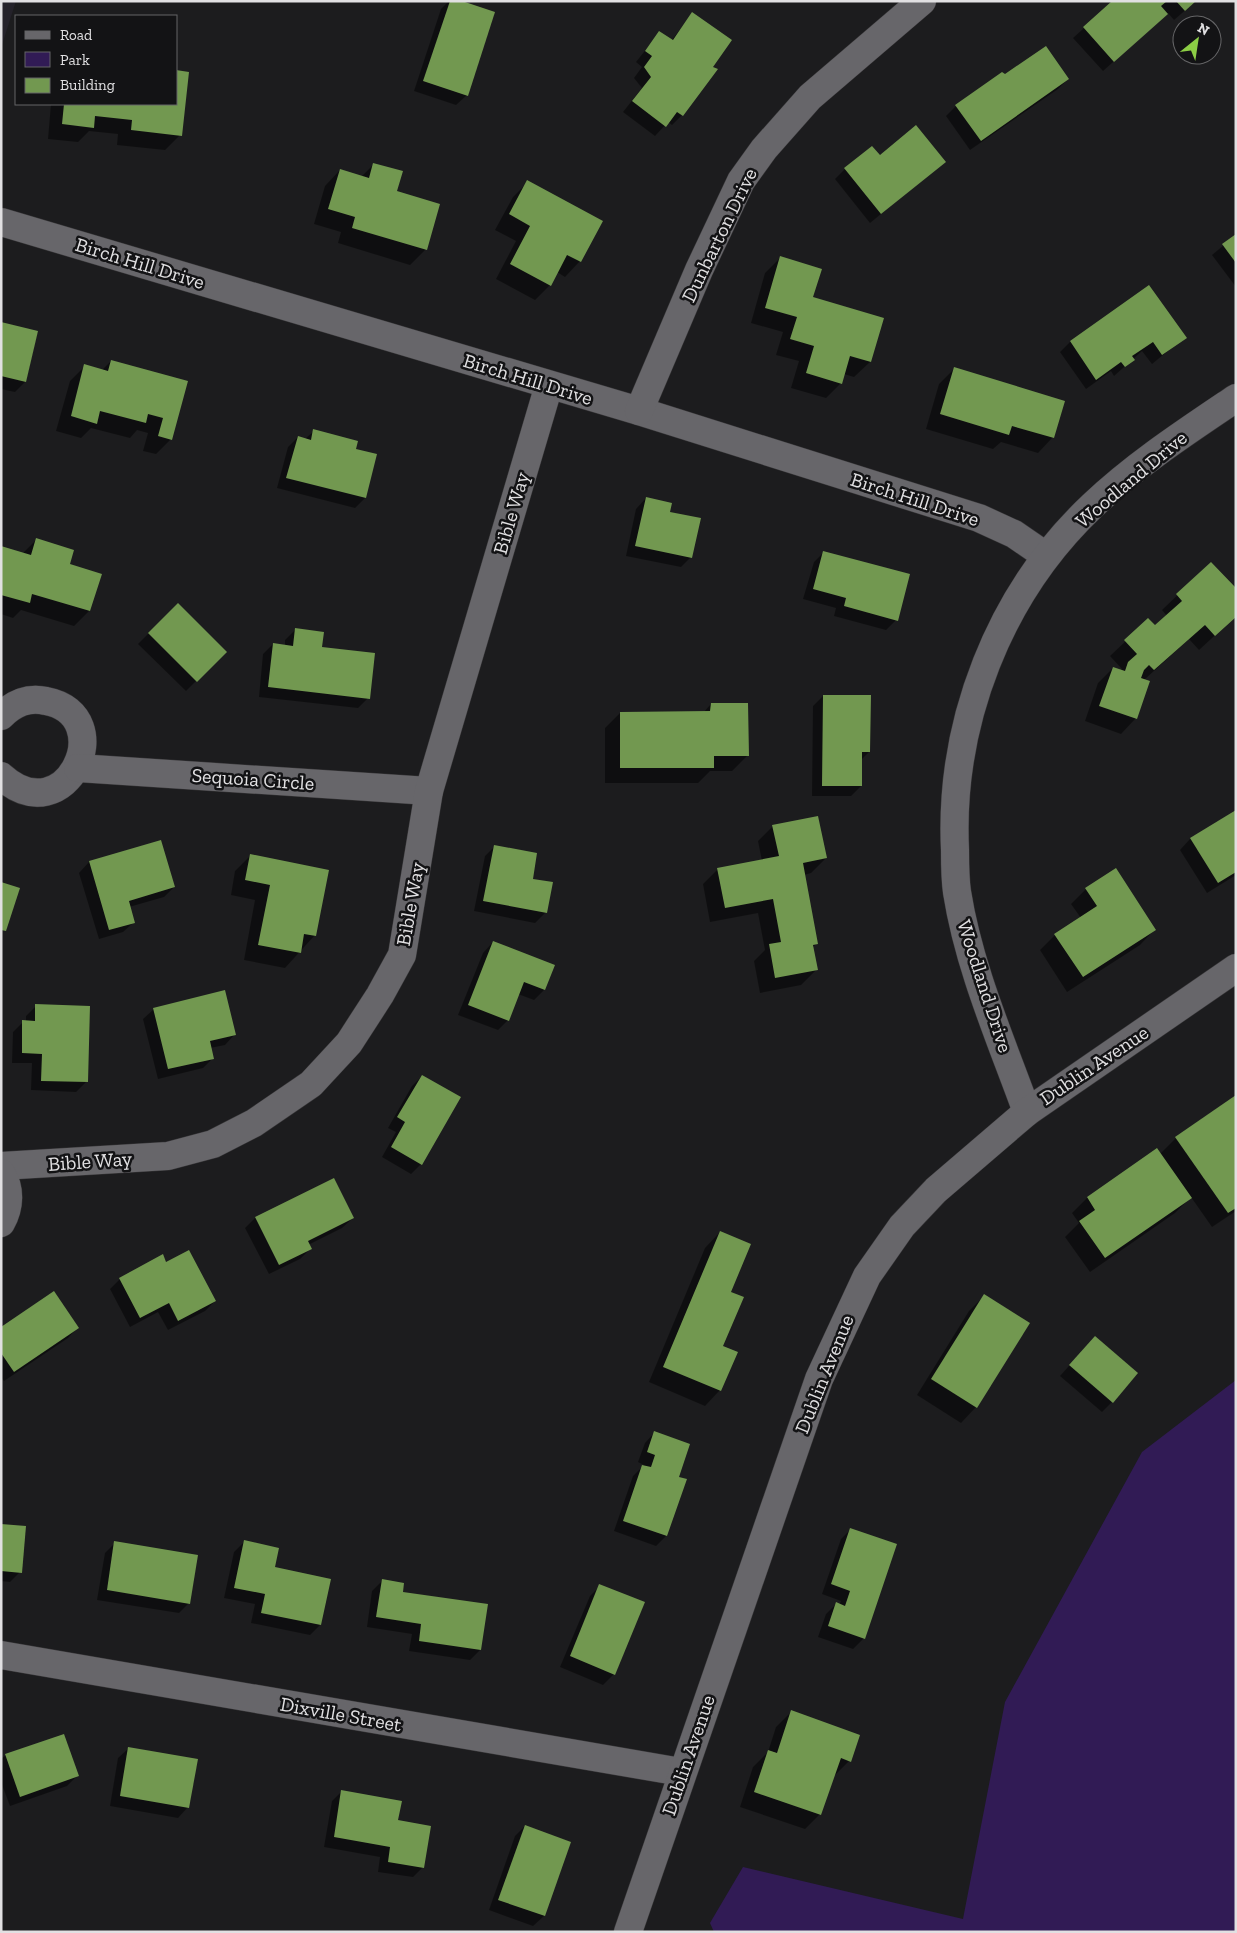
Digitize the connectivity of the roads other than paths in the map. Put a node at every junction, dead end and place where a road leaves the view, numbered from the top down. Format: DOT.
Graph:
graph roads {
  1 [pos="922,1"];
  2 [pos="1,222"];
  3 [pos="549,385"];
  4 [pos="1236,398"];
  5 [pos="639,411"];
  6 [pos="1046,556"];
  7 [pos="1,716"];
  8 [pos="78,768"];
  9 [pos="1,776"];
  10 [pos="429,791"];
  11 [pos="1236,968"];
  12 [pos="1027,1112"];
  13 [pos="1,1166"];
  14 [pos="1,1173"];
  15 [pos="1,1223"];
  16 [pos="1,1655"];
  17 [pos="682,1772"];
  18 [pos="628,1932"];
  1 -- 5 [label="street, Dunbarton Drive"];
  2 -- 3 [label="street, Birch Hill Drive"];
  3 -- 5 [label="street, Birch Hill Drive"];
  3 -- 10 [label="street, Bible Way"];
  4 -- 6 [label="street, Woodland Drive"];
  5 -- 6 [label="street, Birch Hill Drive"];
  6 -- 12 [label="street, Woodland Drive"];
  7 -- 8 [label="street"];
  8 -- 9 [label="street"];
  8 -- 10 [label="street, Sequoia Circle"];
  10 -- 13 [label="street, Bible Way"];
  11 -- 12 [label="street, Dublin Avenue"];
  12 -- 17 [label="street, Dublin Avenue"];
  14 -- 15 [label="street"];
  16 -- 17 [label="street, Dixville Street"];
  17 -- 18 [label="street, Dublin Avenue"];
}
